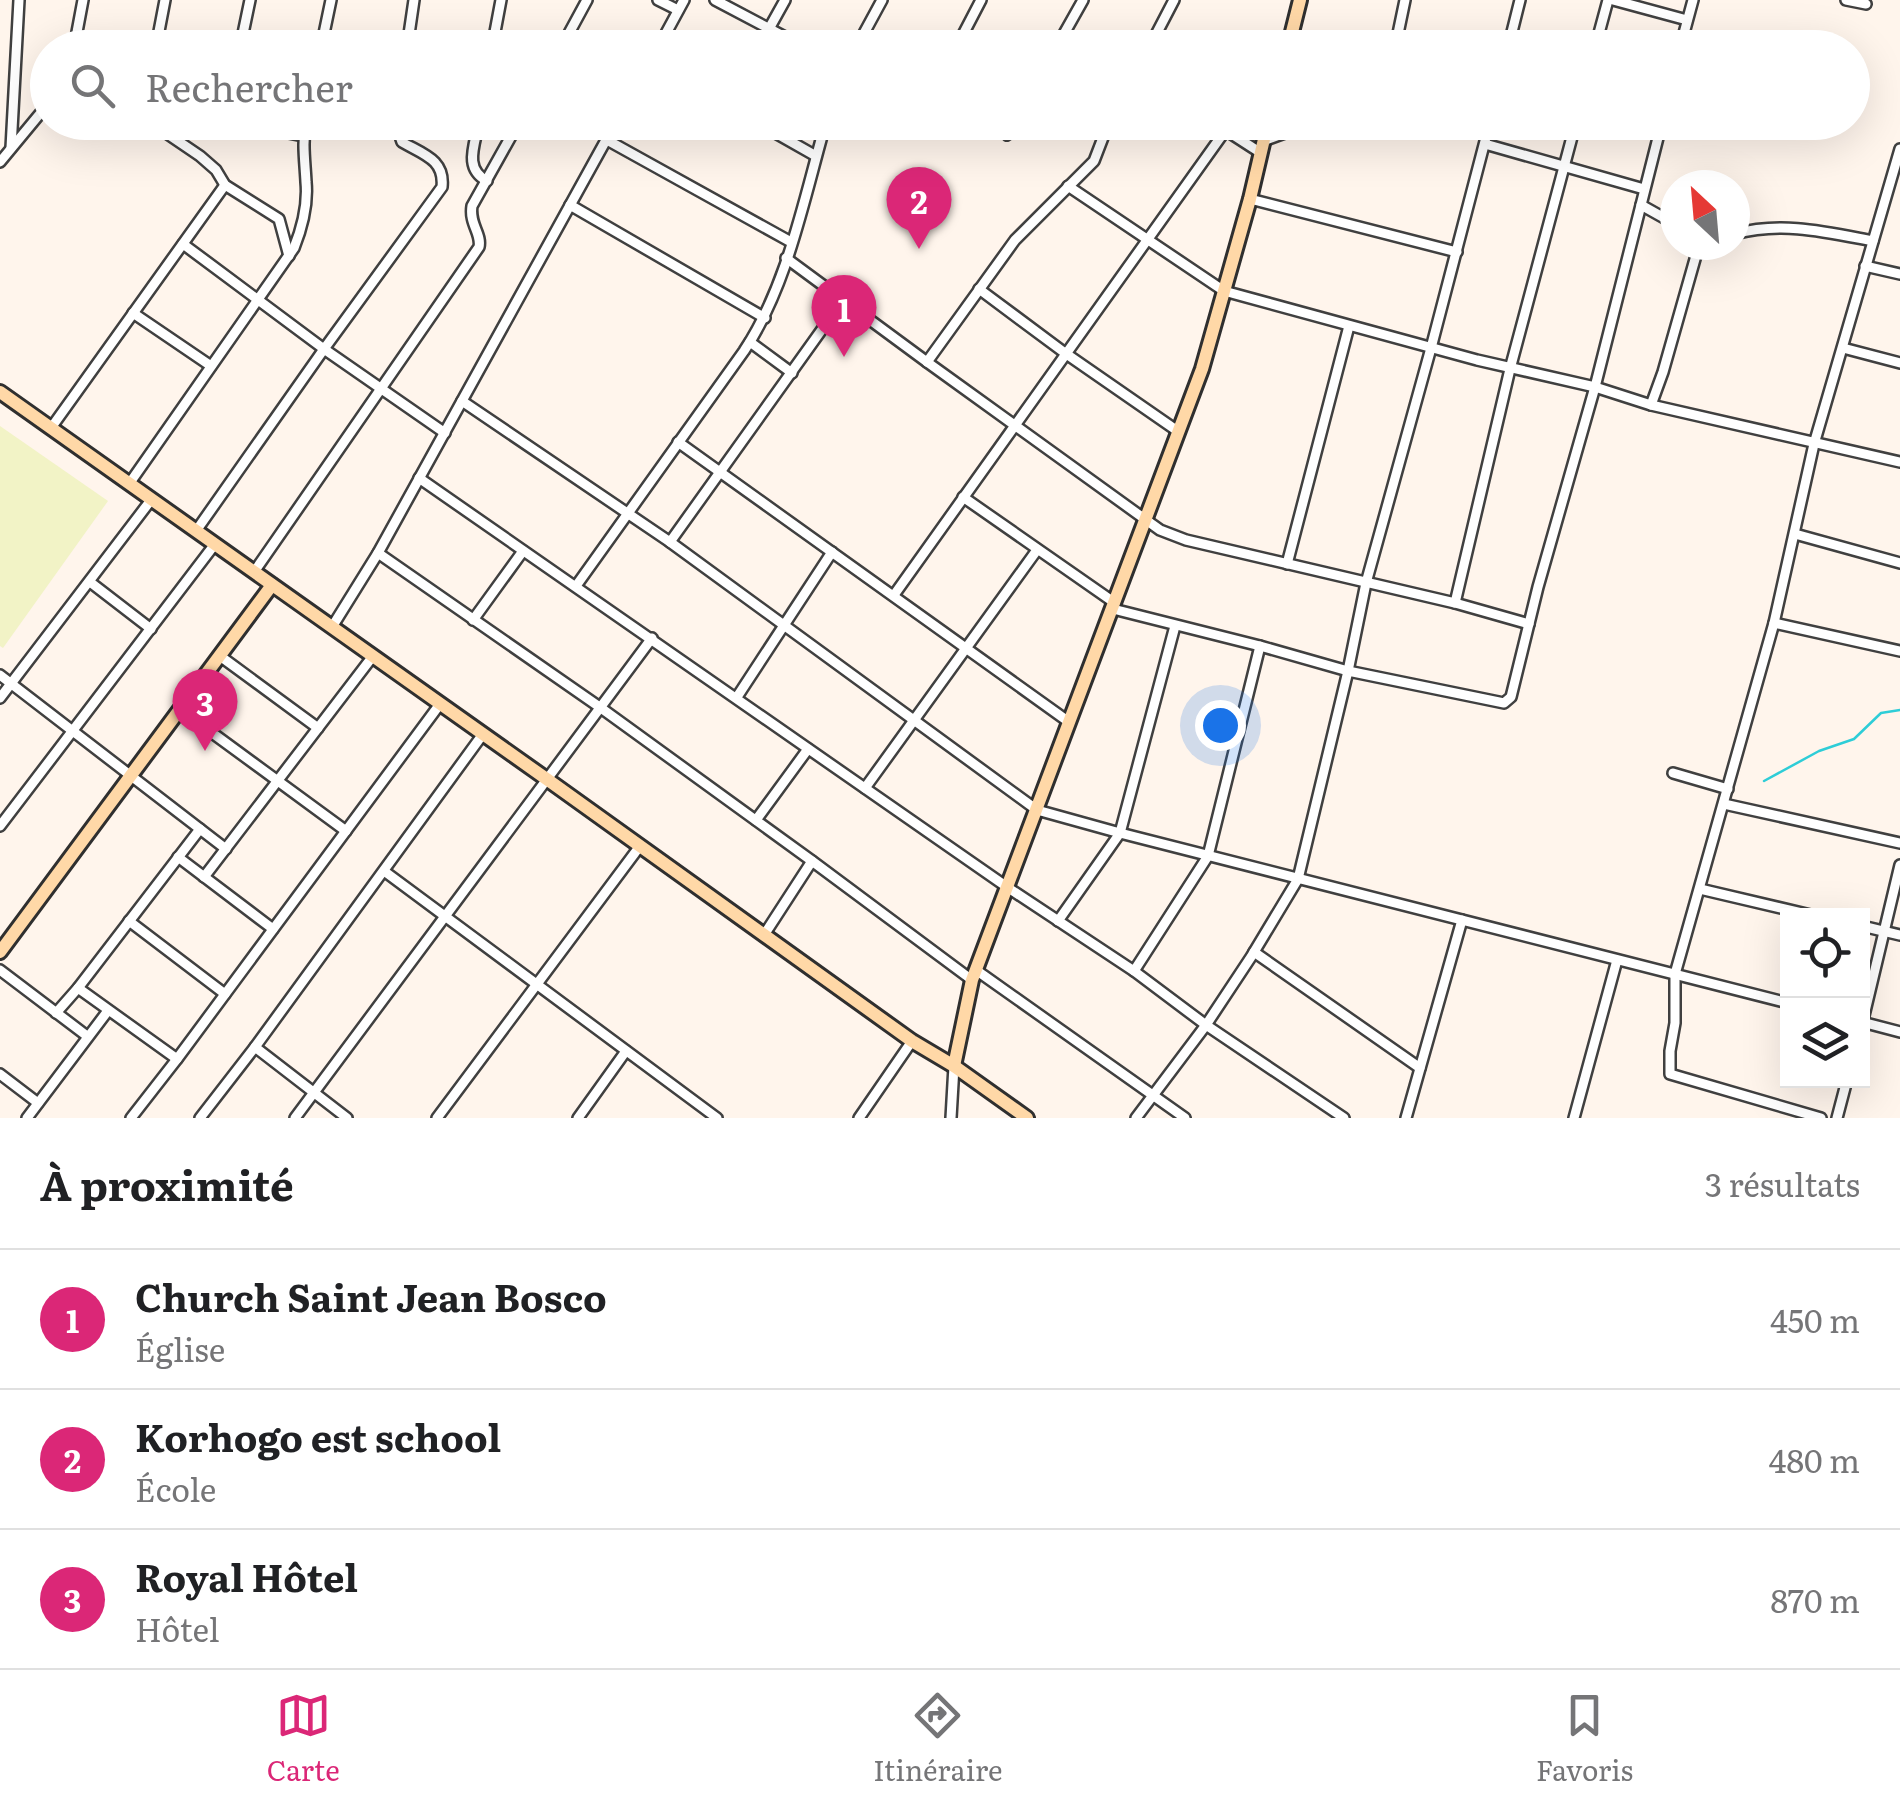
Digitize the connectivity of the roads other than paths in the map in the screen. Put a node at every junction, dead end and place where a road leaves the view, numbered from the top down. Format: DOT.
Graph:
graph roads {
  1 [pos="19,0"];
  2 [pos="83,0"];
  3 [pos="165,0"];
  4 [pos="250,0"];
  5 [pos="331,0"];
  6 [pos="414,0"];
  7 [pos="501,0"];
  8 [pos="587,0"];
  9 [pos="658,0"];
  10 [pos="716,0"];
  11 [pos="785,0"];
  12 [pos="882,0"];
  13 [pos="981,0"];
  14 [pos="1083,0"];
  15 [pos="1174,0"];
  16 [pos="1300,0"];
  17 [pos="1405,0"];
  18 [pos="1520,0"];
  19 [pos="1610,0"];
  20 [pos="1693,0"];
  21 [pos="1846,0"];
  22 [pos="1866,4"];
  23 [pos="681,5"];
  24 [pos="1687,20"];
  25 [pos="770,28"];
  26 [pos="77,30"];
  27 [pos="159,30"];
  28 [pos="244,30"];
  29 [pos="325,30"];
  30 [pos="410,30"];
  31 [pos="495,30"];
  32 [pos="570,30"];
  33 [pos="668,30"];
  34 [pos="774,30"];
  35 [pos="866,30"];
  36 [pos="965,30"];
  37 [pos="1066,30"];
  38 [pos="1158,30"];
  39 [pos="1292,30"];
  40 [pos="1398,30"];
  41 [pos="1512,30"];
  42 [pos="1601,30"];
  43 [pos="1684,30"];
  44 [pos="30,125"];
  45 [pos="176,140"];
  46 [pos="303,140"];
  47 [pos="401,140"];
  48 [pos="476,140"];
  49 [pos="509,140"];
  50 [pos="607,140"];
  51 [pos="788,140"];
  52 [pos="821,140"];
  53 [pos="1102,140"];
  54 [pos="1218,140"];
  55 [pos="1247,140"];
  56 [pos="1264,140"];
  57 [pos="1277,140"];
  58 [pos="1485,140"];
  59 [pos="1571,140"];
  60 [pos="1657,140"];
  61 [pos="1484,144"];
  62 [pos="1262,147"];
  63 [pos="11,148"];
  64 [pos="1900,149"];
  65 [pos="816,156"];
  66 [pos="0,162"];
  67 [pos="1564,166"];
  68 [pos="1896,179"];
  69 [pos="487,181"];
  70 [pos="225,184"];
  71 [pos="1068,186"];
  72 [pos="1644,189"];
  73 [pos="1250,199"];
  74 [pos="570,205"];
  75 [pos="1641,205"];
  76 [pos="1660,216"];
  77 [pos="1750,230"];
  78 [pos="1146,240"];
  79 [pos="1873,241"];
  80 [pos="791,242"];
  81 [pos="183,244"];
  82 [pos="1457,252"];
  83 [pos="288,256"];
  84 [pos="786,258"];
  85 [pos="1695,260"];
  86 [pos="1865,266"];
  87 [pos="1900,274"];
  88 [pos="979,289"];
  89 [pos="1224,291"];
  90 [pos="843,300"];
  91 [pos="259,301"];
  92 [pos="133,313"];
  93 [pos="764,318"];
  94 [pos="1348,326"];
  95 [pos="750,342"];
  96 [pos="1431,348"];
  97 [pos="1843,348"];
  98 [pos="324,349"];
  99 [pos="1066,353"];
  100 [pos="927,362"];
  101 [pos="1900,363"];
  102 [pos="211,366"];
  103 [pos="1510,369"];
  104 [pos="792,373"];
  105 [pos="1595,387"];
  106 [pos="382,389"];
  107 [pos="0,392"];
  108 [pos="462,401"];
  109 [pos="1651,405"];
  110 [pos="1014,424"];
  111 [pos="51,428"];
  112 [pos="1180,432"];
  113 [pos="444,433"];
  114 [pos="678,442"];
  115 [pos="1814,444"];
  116 [pos="1900,462"];
  117 [pos="722,472"];
  118 [pos="419,478"];
  119 [pos="130,484"];
  120 [pos="963,497"];
  121 [pos="152,500"];
  122 [pos="627,513"];
  123 [pos="1146,520"];
  124 [pos="196,531"];
  125 [pos="1795,534"];
  126 [pos="670,542"];
  127 [pos="215,544"];
  128 [pos="1037,550"];
  129 [pos="523,551"];
  130 [pos="378,552"];
  131 [pos="832,552"];
  132 [pos="1900,563"];
  133 [pos="1287,564"];
  134 [pos="254,572"];
  135 [pos="90,582"];
  136 [pos="1366,583"];
  137 [pos="272,585"];
  138 [pos="576,586"];
  139 [pos="894,595"];
  140 [pos="1455,604"];
  141 [pos="1114,606"];
  142 [pos="473,620"];
  143 [pos="1774,622"];
  144 [pos="1530,624"];
  145 [pos="784,625"];
  146 [pos="1175,626"];
  147 [pos="332,627"];
  148 [pos="151,628"];
  149 [pos="652,638"];
  150 [pos="1260,646"];
  151 [pos="967,648"];
  152 [pos="1900,651"];
  153 [pos="220,656"];
  154 [pos="373,656"];
  155 [pos="1348,671"];
  156 [pos="0,675"];
  157 [pos="11,684"];
  158 [pos="737,697"];
  159 [pos="0,698"];
  160 [pos="440,704"];
  161 [pos="601,708"];
  162 [pos="180,710"];
  163 [pos="914,720"];
  164 [pos="1070,722"];
  165 [pos="318,728"];
  166 [pos="72,732"];
  167 [pos="483,734"];
  168 [pos="808,750"];
  169 [pos="1673,773"];
  170 [pos="132,775"];
  171 [pos="548,780"];
  172 [pos="278,781"];
  173 [pos="865,788"];
  174 [pos="1728,789"];
  175 [pos="1724,804"];
  176 [pos="1037,810"];
  177 [pos="756,820"];
  178 [pos="0,826"];
  179 [pos="200,829"];
  180 [pos="346,832"];
  181 [pos="1120,833"];
  182 [pos="1900,843"];
  183 [pos="640,846"];
  184 [pos="226,849"];
  185 [pos="1208,856"];
  186 [pos="178,857"];
  187 [pos="812,861"];
  188 [pos="1900,865"];
  189 [pos="384,870"];
  190 [pos="204,877"];
  191 [pos="1298,878"];
  192 [pos="1008,887"];
  193 [pos="1700,889"];
  194 [pos="1781,908"];
  195 [pos="446,916"];
  196 [pos="1058,920"];
  197 [pos="1462,920"];
  198 [pos="129,922"];
  199 [pos="1870,928"];
  200 [pos="274,929"];
  201 [pos="1884,931"];
  202 [pos="764,935"];
  203 [pos="1900,935"];
  204 [pos="0,952"];
  205 [pos="1254,952"];
  206 [pos="1618,960"];
  207 [pos="0,970"];
  208 [pos="1134,970"];
  209 [pos="1675,974"];
  210 [pos="974,975"];
  211 [pos="536,985"];
  212 [pos="78,988"];
  213 [pos="226,994"];
  214 [pos="1869,998"];
  215 [pos="1780,1001"];
  216 [pos="108,1012"];
  217 [pos="56,1013"];
  218 [pos="1206,1024"];
  219 [pos="1870,1025"];
  220 [pos="1900,1032"];
  221 [pos="87,1036"];
  222 [pos="912,1041"];
  223 [pos="255,1047"];
  224 [pos="626,1051"];
  225 [pos="178,1059"];
  226 [pos="954,1066"];
  227 [pos="1420,1068"];
  228 [pos="0,1074"];
  229 [pos="1845,1088"];
  230 [pos="314,1092"];
  231 [pos="1152,1094"];
  232 [pos="38,1102"];
  233 [pos="26,1118"];
  234 [pos="131,1118"];
  235 [pos="200,1118"];
  236 [pos="295,1118"];
  237 [pos="346,1118"];
  238 [pos="437,1118"];
  239 [pos="578,1118"];
  240 [pos="717,1118"];
  241 [pos="860,1118"];
  242 [pos="951,1118"];
  243 [pos="1026,1118"];
  244 [pos="1136,1118"];
  245 [pos="1185,1118"];
  246 [pos="1344,1118"];
  247 [pos="1406,1118"];
  248 [pos="1574,1118"];
  249 [pos="1820,1118"];
  250 [pos="1837,1118"];
  1 -- 63 [label="street"];
  2 -- 26 [label="street"];
  3 -- 27 [label="street"];
  4 -- 28 [label="street"];
  5 -- 29 [label="street"];
  6 -- 30 [label="street"];
  7 -- 31 [label="street"];
  8 -- 32 [label="street"];
  9 -- 23 [label="street"];
  10 -- 25 [label="street"];
  11 -- 25 [label="street"];
  12 -- 35 [label="street"];
  13 -- 36 [label="street"];
  14 -- 37 [label="street"];
  15 -- 38 [label="street"];
  16 -- 39 [label="street"];
  17 -- 40 [label="street"];
  18 -- 41 [label="street"];
  19 -- 24 [label="street"];
  19 -- 42 [label="street"];
  20 -- 24 [label="street"];
  21 -- 22 [label="street"];
  23 -- 33 [label="street"];
  24 -- 43 [label="street"];
  25 -- 34 [label="street"];
  44 -- 63 [label="street"];
  45 -- 70 [label="street"];
  46 -- 83 [label="street"];
  47 -- 98 [label="street"];
  48 -- 69 [label="street"];
  49 -- 69 [label="street"];
  50 -- 74 [label="street"];
  50 -- 80 [label="street"];
  51 -- 65 [label="street"];
  52 -- 65 [label="street"];
  53 -- 71 [label="street"];
  54 -- 78 [label="street"];
  55 -- 62 [label="street"];
  56 -- 62 [label="street"];
  57 -- 62 [label="street"];
  58 -- 61 [label="street"];
  59 -- 67 [label="street"];
  60 -- 72 [label="street"];
  61 -- 67 [label="street"];
  61 -- 82 [label="street"];
  62 -- 73 [label="street"];
  63 -- 66 [label="street"];
  64 -- 68 [label="street"];
  65 -- 80 [label="street"];
  67 -- 72 [label="street"];
  67 -- 103 [label="street"];
  68 -- 79 [label="street"];
  69 -- 106 [label="street"];
  70 -- 81 [label="street"];
  70 -- 83 [label="street"];
  71 -- 78 [label="street"];
  71 -- 88 [label="street"];
  72 -- 75 [label="street"];
  73 -- 82 [label="street"];
  73 -- 89 [label="street"];
  74 -- 93 [label="street"];
  74 -- 108 [label="street"];
  75 -- 76 [label="street"];
  75 -- 105 [label="street"];
  77 -- 79 [label="street"];
  78 -- 89 [label="street"];
  78 -- 99 [label="street"];
  79 -- 86 [label="street"];
  80 -- 84 [label="street"];
  81 -- 91 [label="street"];
  81 -- 92 [label="street"];
  82 -- 96 [label="street"];
  83 -- 91 [label="street"];
  84 -- 90 [label="street"];
  84 -- 93 [label="street"];
  85 -- 109 [label="street"];
  86 -- 87 [label="street"];
  86 -- 97 [label="street"];
  88 -- 99 [label="street"];
  88 -- 100 [label="street"];
  89 -- 94 [label="street"];
  89 -- 112 [label="street"];
  90 -- 100 [label="street"];
  90 -- 104 [label="street"];
  91 -- 98 [label="street"];
  91 -- 102 [label="street"];
  92 -- 102 [label="street"];
  92 -- 111 [label="street"];
  93 -- 95 [label="street"];
  94 -- 96 [label="street"];
  94 -- 133 [label="street"];
  95 -- 104 [label="street"];
  95 -- 114 [label="street"];
  96 -- 103 [label="street"];
  96 -- 136 [label="street"];
  97 -- 101 [label="street"];
  97 -- 115 [label="street"];
  98 -- 106 [label="street"];
  98 -- 124 [label="street"];
  99 -- 110 [label="street"];
  99 -- 112 [label="street"];
  100 -- 110 [label="street"];
  102 -- 119 [label="street"];
  103 -- 105 [label="street"];
  103 -- 140 [label="street"];
  104 -- 117 [label="street"];
  105 -- 109 [label="street"];
  105 -- 144 [label="street"];
  106 -- 113 [label="street"];
  106 -- 134 [label="street"];
  107 -- 111 [label="street"];
  108 -- 113 [label="street"];
  108 -- 122 [label="street"];
  109 -- 115 [label="street"];
  110 -- 120 [label="street"];
  110 -- 123 [label="street"];
  111 -- 119 [label="street"];
  112 -- 123 [label="street"];
  113 -- 118 [label="street"];
  114 -- 117 [label="street"];
  114 -- 122 [label="street"];
  115 -- 116 [label="street"];
  115 -- 125 [label="street"];
  117 -- 126 [label="street"];
  117 -- 131 [label="street"];
  118 -- 129 [label="street"];
  118 -- 130 [label="street"];
  119 -- 121 [label="street"];
  120 -- 128 [label="street"];
  120 -- 139 [label="street"];
  121 -- 124 [label="street"];
  121 -- 135 [label="street"];
  122 -- 126 [label="street"];
  122 -- 138 [label="street"];
  123 -- 133 [label="street"];
  123 -- 141 [label="street"];
  124 -- 127 [label="street"];
  125 -- 132 [label="street"];
  125 -- 143 [label="street"];
  126 -- 145 [label="street"];
  127 -- 134 [label="street"];
  127 -- 148 [label="street"];
  128 -- 141 [label="street"];
  128 -- 151 [label="street"];
  129 -- 138 [label="street"];
  129 -- 142 [label="street"];
  130 -- 142 [label="street"];
  130 -- 147 [label="street"];
  131 -- 139 [label="street"];
  131 -- 145 [label="street"];
  133 -- 136 [label="street"];
  134 -- 137 [label="street"];
  135 -- 148 [label="street"];
  135 -- 157 [label="street"];
  136 -- 140 [label="street"];
  136 -- 155 [label="street"];
  137 -- 147 [label="street"];
  137 -- 153 [label="street"];
  138 -- 149 [label="street"];
  139 -- 151 [label="street"];
  140 -- 144 [label="street"];
  141 -- 146 [label="street"];
  141 -- 164 [label="street"];
  142 -- 161 [label="street"];
  143 -- 152 [label="street"];
  143 -- 174 [label="street"];
  144 -- 155 [label="street"];
  145 -- 158 [label="street"];
  145 -- 163 [label="street"];
  146 -- 150 [label="street"];
  146 -- 181 [label="street"];
  147 -- 154 [label="street"];
  148 -- 166 [label="street"];
  149 -- 158 [label="street"];
  149 -- 161 [label="street"];
  150 -- 155 [label="street"];
  150 -- 185 [label="street"];
  151 -- 163 [label="street"];
  151 -- 164 [label="street"];
  153 -- 162 [label="street"];
  153 -- 165 [label="street"];
  154 -- 160 [label="street"];
  154 -- 165 [label="street"];
  155 -- 191 [label="street"];
  156 -- 157 [label="street"];
  157 -- 159 [label="street"];
  157 -- 166 [label="street"];
  158 -- 168 [label="street"];
  160 -- 167 [label="street"];
  160 -- 180 [label="street"];
  161 -- 171 [label="street"];
  161 -- 177 [label="street"];
  162 -- 170 [label="street"];
  162 -- 172 [label="street"];
  163 -- 173 [label="street"];
  163 -- 176 [label="street"];
  164 -- 176 [label="street"];
  165 -- 172 [label="street"];
  166 -- 170 [label="street"];
  166 -- 178 [label="street"];
  167 -- 171 [label="street"];
  167 -- 189 [label="street"];
  168 -- 173 [label="street"];
  168 -- 177 [label="street"];
  169 -- 174 [label="street"];
  170 -- 179 [label="street"];
  170 -- 204 [label="street"];
  171 -- 183 [label="street"];
  171 -- 195 [label="street"];
  172 -- 180 [label="street"];
  172 -- 184 [label="street"];
  173 -- 192 [label="street"];
  174 -- 175 [label="street"];
  175 -- 182 [label="street"];
  175 -- 193 [label="street"];
  176 -- 181 [label="street"];
  176 -- 192 [label="street"];
  177 -- 187 [label="street"];
  179 -- 184 [label="street"];
  179 -- 186 [label="street"];
  180 -- 200 [label="street"];
  181 -- 185 [label="street"];
  181 -- 196 [label="street"];
  183 -- 202 [label="street"];
  183 -- 211 [label="street"];
  184 -- 190 [label="street"];
  185 -- 191 [label="street"];
  185 -- 208 [label="street"];
  186 -- 190 [label="street"];
  186 -- 198 [label="street"];
  187 -- 202 [label="street"];
  187 -- 210 [label="street"];
  188 -- 201 [label="street"];
  189 -- 195 [label="street"];
  189 -- 223 [label="street"];
  190 -- 200 [label="street"];
  191 -- 197 [label="street"];
  191 -- 205 [label="street"];
  192 -- 196 [label="street"];
  192 -- 210 [label="street"];
  193 -- 194 [label="street"];
  193 -- 209 [label="street"];
  195 -- 211 [label="street"];
  195 -- 230 [label="street"];
  196 -- 208 [label="street"];
  197 -- 206 [label="street"];
  197 -- 227 [label="street"];
  198 -- 212 [label="street"];
  198 -- 213 [label="street"];
  199 -- 201 [label="street"];
  200 -- 213 [label="street"];
  201 -- 203 [label="street"];
  201 -- 214 [label="street"];
  202 -- 222 [label="street"];
  205 -- 218 [label="street"];
  205 -- 227 [label="street"];
  206 -- 209 [label="street"];
  206 -- 248 [label="street"];
  207 -- 217 [label="street"];
  208 -- 218 [label="street"];
  209 -- 215 [label="street"];
  209 -- 249 [label="street"];
  210 -- 226 [label="street"];
  210 -- 231 [label="street"];
  211 -- 224 [label="street"];
  211 -- 238 [label="street"];
  212 -- 216 [label="street"];
  212 -- 217 [label="street"];
  213 -- 225 [label="street"];
  216 -- 221 [label="street"];
  216 -- 225 [label="street"];
  217 -- 221 [label="street"];
  218 -- 231 [label="street"];
  218 -- 246 [label="street"];
  219 -- 220 [label="street"];
  221 -- 232 [label="street"];
  222 -- 226 [label="street"];
  222 -- 241 [label="street"];
  223 -- 230 [label="street"];
  223 -- 235 [label="street"];
  224 -- 239 [label="street"];
  224 -- 240 [label="street"];
  225 -- 234 [label="street"];
  226 -- 242 [label="street"];
  226 -- 243 [label="street"];
  227 -- 247 [label="street"];
  228 -- 232 [label="street"];
  229 -- 250 [label="street"];
  230 -- 236 [label="street"];
  230 -- 237 [label="street"];
  231 -- 244 [label="street"];
  231 -- 245 [label="street"];
  232 -- 233 [label="street"];
}
